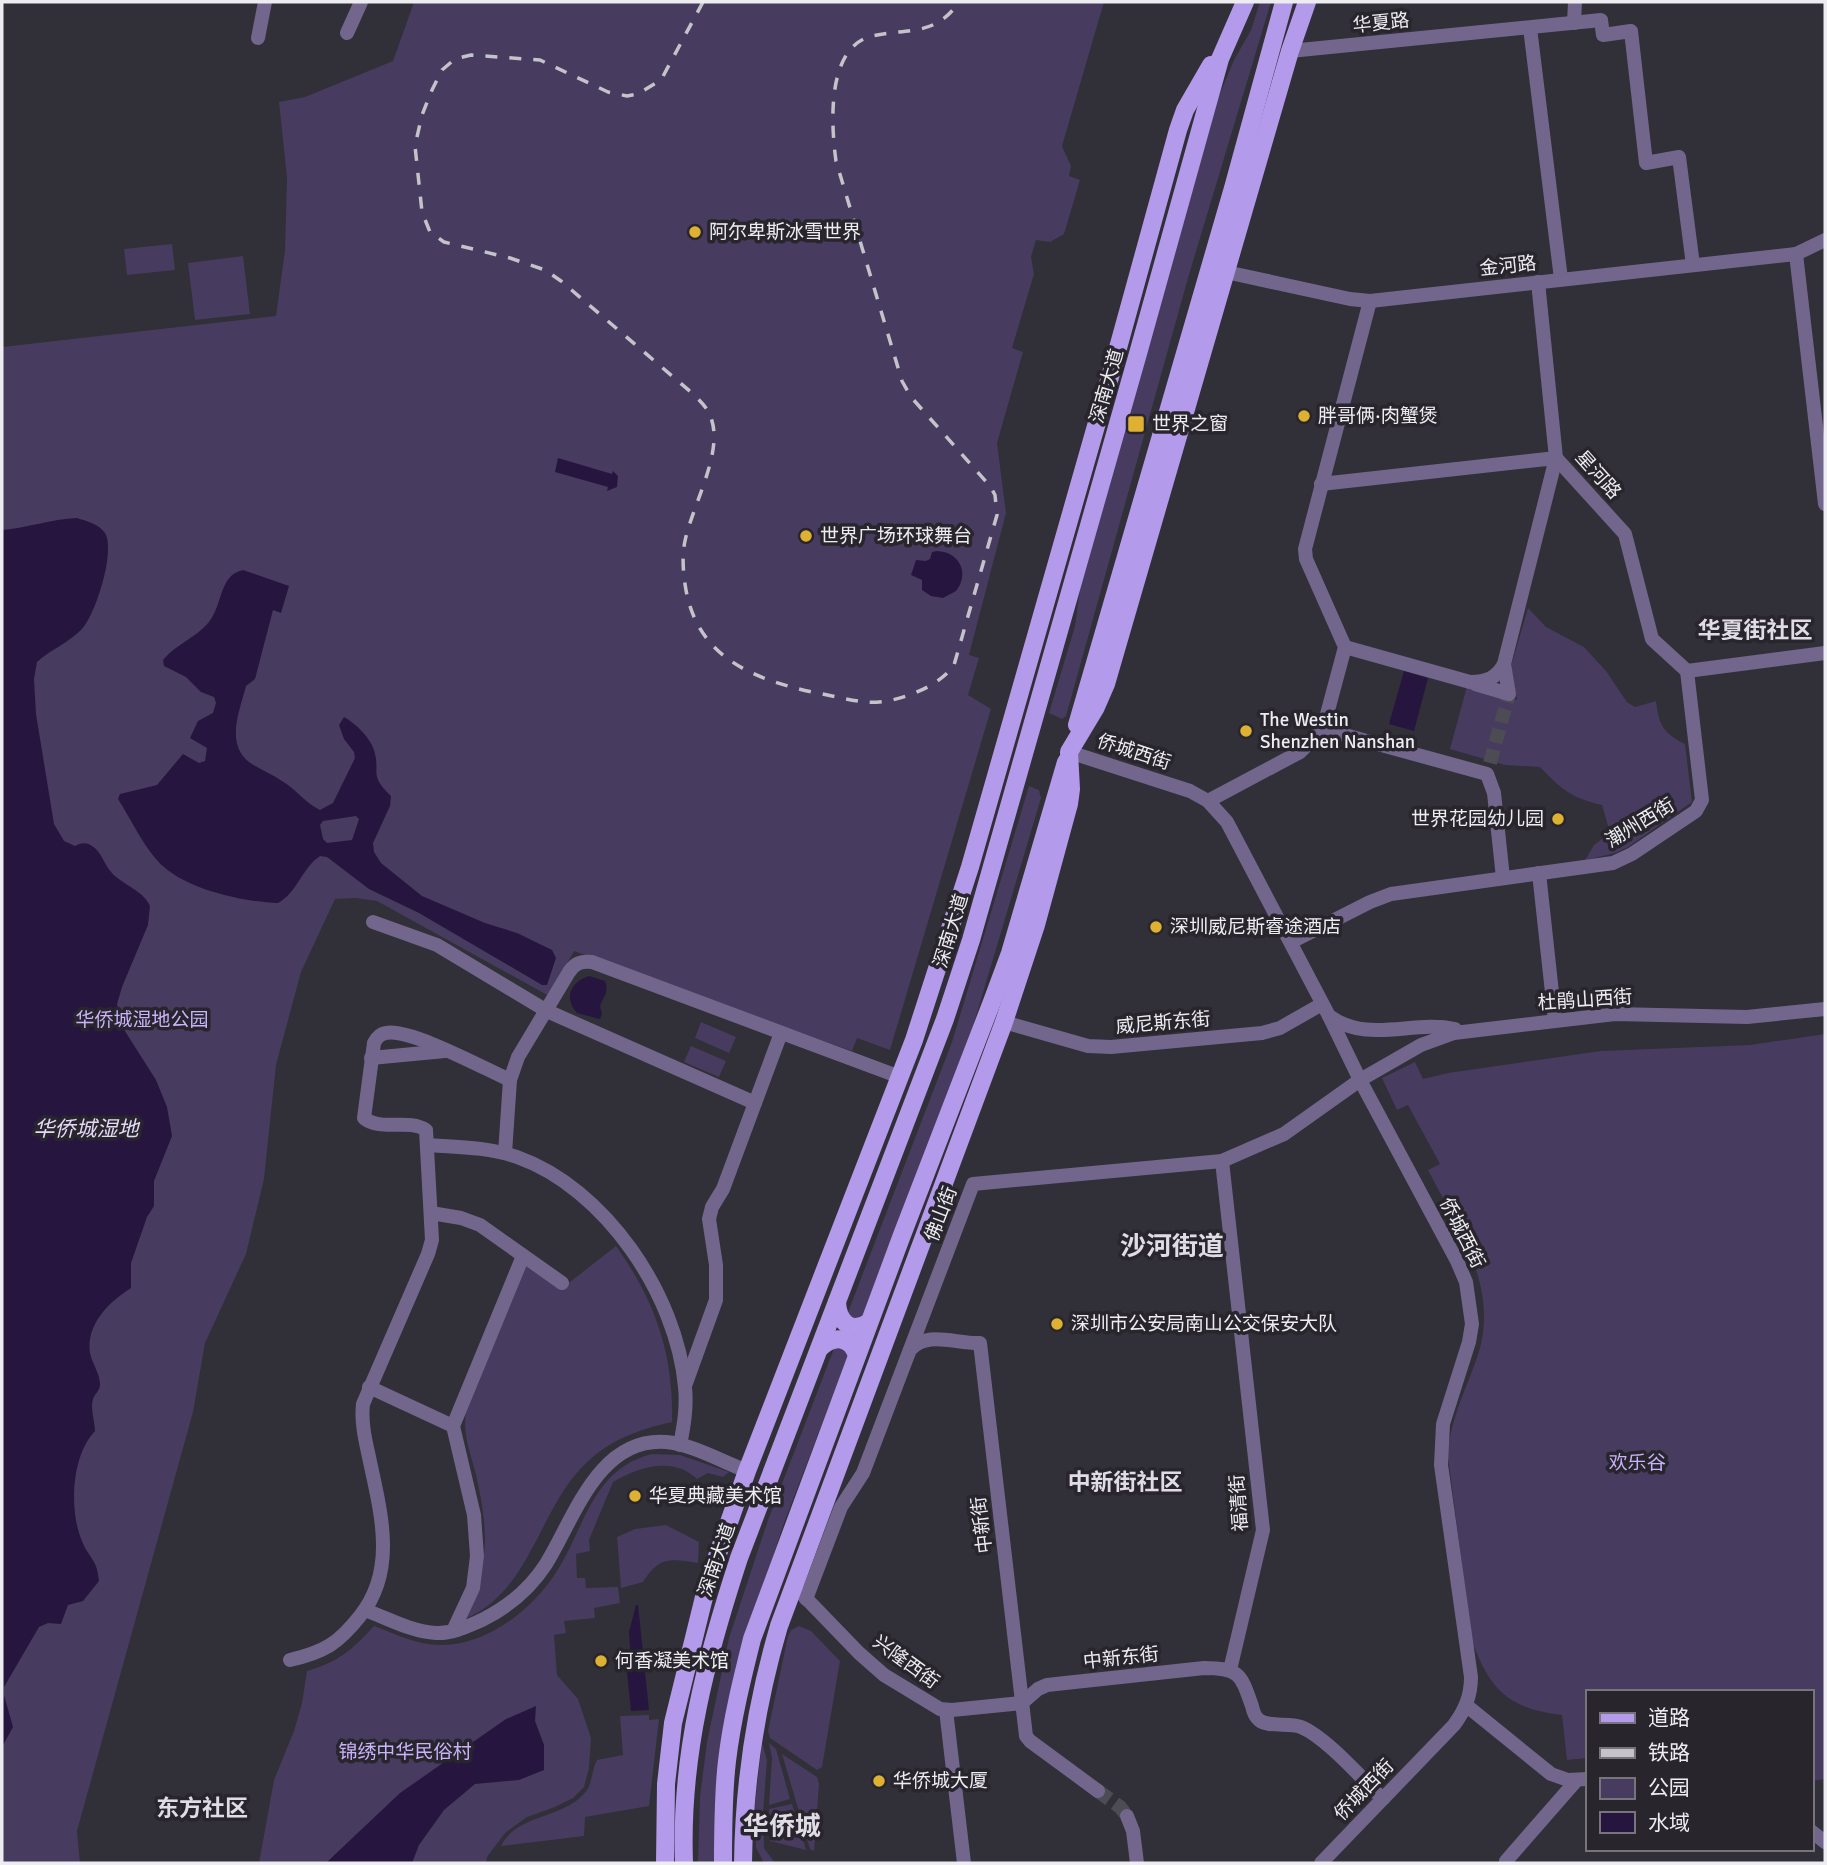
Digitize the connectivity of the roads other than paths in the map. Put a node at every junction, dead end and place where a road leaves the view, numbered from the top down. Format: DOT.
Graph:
graph roads {
  1 [pos="265,2"];
  2 [pos="361,2"];
  3 [pos="1245,2"];
  4 [pos="1284,2"];
  5 [pos="1307,2"];
  6 [pos="1576,2"];
  7 [pos="1574,23"];
  8 [pos="1530,28"];
  9 [pos="348,33"];
  10 [pos="1227,36"];
  11 [pos="258,38"];
  12 [pos="1290,51"];
  13 [pos="1233,188"];
  14 [pos="1825,240"];
  15 [pos="1796,254"];
  16 [pos="1693,265"];
  17 [pos="1226,273"];
  18 [pos="1561,279"];
  19 [pos="1538,282"];
  20 [pos="1157,286"];
  21 [pos="1370,301"];
  22 [pos="1184,358"];
  23 [pos="1110,377"];
  24 [pos="1163,434"];
  25 [pos="1556,458"];
  26 [pos="1321,484"];
  27 [pos="1825,504"];
  28 [pos="1148,537"];
  29 [pos="1345,647"];
  30 [pos="1825,653"];
  31 [pos="1504,664"];
  32 [pos="1687,671"];
  33 [pos="1470,682"];
  34 [pos="1014,717"];
  35 [pos="1324,729"];
  36 [pos="1069,752"];
  37 [pos="1019,774"];
  38 [pos="1208,801"];
  39 [pos="1539,873"];
  40 [pos="1503,878"];
  41 [pos="373,922"];
  42 [pos="971,940"];
  43 [pos="1291,942"];
  44 [pos="1023,964"];
  45 [pos="1825,1009"];
  46 [pos="1326,1010"];
  47 [pos="547,1011"];
  48 [pos="1555,1020"];
  49 [pos="1004,1022"];
  50 [pos="1466,1031"];
  51 [pos="781,1033"];
  52 [pos="981,1033"];
  53 [pos="914,1040"];
  54 [pos="446,1051"];
  55 [pos="370,1058"];
  56 [pos="900,1077"];
  57 [pos="510,1080"];
  58 [pos="1360,1080"];
  59 [pos="755,1103"];
  60 [pos="428,1145"];
  61 [pos="505,1153"];
  62 [pos="869,1158"];
  63 [pos="1222,1161"];
  64 [pos="431,1213"];
  65 [pos="862,1238"];
  66 [pos="523,1255"];
  67 [pos="562,1283"];
  68 [pos="837,1302"];
  69 [pos="926,1306"];
  70 [pos="869,1323"];
  71 [pos="935,1339"];
  72 [pos="909,1351"];
  73 [pos="818,1354"];
  74 [pos="857,1355"];
  75 [pos="685,1386"];
  76 [pos="369,1387"];
  77 [pos="765,1424"];
  78 [pos="453,1426"];
  79 [pos="680,1445"];
  80 [pos="814,1469"];
  81 [pos="747,1471"];
  82 [pos="810,1540"];
  83 [pos="800,1592"];
  84 [pos="365,1610"];
  85 [pos="453,1631"];
  86 [pos="290,1660"];
  87 [pos="1230,1670"];
  88 [pos="766,1671"];
  89 [pos="698,1697"];
  90 [pos="1022,1703"];
  91 [pos="1466,1706"];
  92 [pos="946,1710"];
  93 [pos="727,1759"];
  94 [pos="1581,1780"];
  95 [pos="666,1784"];
  96 [pos="1098,1791"];
  97 [pos="1383,1799"];
  98 [pos="1127,1816"];
  99 [pos="1506,1861"];
  100 [pos="665,1863"];
  101 [pos="684,1863"];
  102 [pos="723,1863"];
  103 [pos="743,1863"];
  104 [pos="964,1863"];
  105 [pos="1137,1863"];
  106 [pos="1321,1863"];
  1 -- 11 [label="street"];
  2 -- 9 [label="street"];
  3 -- 10 [label="main road, 深南大道"];
  4 -- 13 [label="main road"];
  5 -- 12 [label="main road"];
  6 -- 7 [label="street"];
  7 -- 8 [label="street, 华夏路"];
  7 -- 16 [label="street, 华夏路"];
  8 -- 12 [label="street, 华夏路"];
  8 -- 18 [label="street"];
  10 -- 20 [label="main road, 深南大道"];
  10 -- 23 [label="main road"];
  12 -- 13 [label="main road"];
  12 -- 17 [label="main road"];
  13 -- 22 [label="main road"];
  14 -- 15 [label="street, 金河路"];
  15 -- 16 [label="street, 金河路"];
  15 -- 27 [label="street"];
  16 -- 18 [label="street, 金河路"];
  17 -- 21 [label="street, 金河路"];
  17 -- 22 [label="main road"];
  17 -- 28 [label="main road"];
  18 -- 19 [label="street, 金河路"];
  19 -- 21 [label="street, 金河路"];
  19 -- 25 [label="street, 星河路"];
  20 -- 23 [label="main road"];
  20 -- 37 [label="main road, 深南大道"];
  21 -- 26 [label="street"];
  22 -- 24 [label="main road"];
  23 -- 34 [label="main road"];
  24 -- 28 [label="main road"];
  24 -- 36 [label="main road"];
  25 -- 26 [label="street"];
  25 -- 31 [label="street"];
  25 -- 32 [label="street, 星河路"];
  26 -- 29 [label="street"];
  28 -- 36 [label="main road"];
  29 -- 33 [label="street"];
  29 -- 35 [label="street"];
  30 -- 32 [label="street"];
  31 -- 33 [label="street"];
  31 -- 33 [label="street"];
  32 -- 39 [label="street, 潮州西街"];
  34 -- 37 [label="main road"];
  34 -- 53 [label="main road"];
  35 -- 38 [label="street"];
  35 -- 40 [label="street"];
  36 -- 38 [label="street, 侨城西街"];
  36 -- 44 [label="main road"];
  36 -- 52 [label="main road"];
  37 -- 42 [label="main road, 深南大道"];
  38 -- 43 [label="street, 侨城西街"];
  39 -- 40 [label="street, 潮州西街"];
  39 -- 48 [label="street"];
  40 -- 43 [label="street, 潮州西街"];
  41 -- 47 [label="street"];
  42 -- 53 [label="main road"];
  42 -- 65 [label="main road, 深南大道"];
  43 -- 46 [label="street, 侨城西街"];
  44 -- 49 [label="main road"];
  44 -- 52 [label="main road"];
  45 -- 48 [label="street, 杜鹃山西街"];
  46 -- 49 [label="street, 威尼斯东街"];
  46 -- 50 [label="street"];
  46 -- 58 [label="street, 侨城西街"];
  47 -- 51 [label="street"];
  47 -- 57 [label="street"];
  47 -- 59 [label="street"];
  48 -- 50 [label="street, 杜鹃山西街"];
  49 -- 82 [label="main road"];
  50 -- 58 [label="street, 杜鹃山西街"];
  51 -- 56 [label="street"];
  51 -- 59 [label="street"];
  52 -- 70 [label="main road"];
  53 -- 56 [label="main road"];
  54 -- 55 [label="street"];
  54 -- 55 [label="street"];
  54 -- 57 [label="street"];
  55 -- 60 [label="street"];
  56 -- 62 [label="main road"];
  57 -- 61 [label="street"];
  58 -- 63 [label="street, 佛山街"];
  58 -- 91 [label="street, 侨城西街"];
  59 -- 75 [label="street"];
  60 -- 61 [label="street"];
  60 -- 64 [label="street"];
  61 -- 75 [label="street"];
  62 -- 65 [label="main road"];
  62 -- 77 [label="main road"];
  63 -- 69 [label="street, 佛山街"];
  63 -- 87 [label="street, 福清街"];
  64 -- 66 [label="street"];
  64 -- 76 [label="street"];
  65 -- 68 [label="main road, 深南大道"];
  66 -- 67 [label="street"];
  66 -- 78 [label="street"];
  68 -- 70 [label="main road"];
  68 -- 73 [label="main road, 深南大道"];
  69 -- 71 [label="street"];
  69 -- 72 [label="street, 佛山街"];
  70 -- 74 [label="main road"];
  71 -- 72 [label="street"];
  71 -- 90 [label="street, 中新街"];
  72 -- 83 [label="street, 佛山街"];
  73 -- 74 [label="main road"];
  73 -- 77 [label="main road"];
  73 -- 89 [label="main road, 深南大道"];
  74 -- 80 [label="main road"];
  75 -- 79 [label="street"];
  76 -- 78 [label="street"];
  76 -- 84 [label="street"];
  77 -- 81 [label="main road"];
  78 -- 85 [label="street"];
  79 -- 81 [label="street"];
  79 -- 85 [label="street"];
  80 -- 82 [label="main road"];
  80 -- 93 [label="main road"];
  81 -- 95 [label="main road"];
  82 -- 83 [label="main road"];
  83 -- 88 [label="main road"];
  83 -- 92 [label="street, 兴隆西街"];
  84 -- 85 [label="street"];
  84 -- 86 [label="street"];
  87 -- 90 [label="street, 中新东街"];
  87 -- 97 [label="street"];
  88 -- 93 [label="main road"];
  88 -- 103 [label="main road"];
  89 -- 95 [label="main road"];
  89 -- 101 [label="main road, 深南大道"];
  90 -- 92 [label="street, 兴隆西街"];
  90 -- 96 [label="street"];
  91 -- 94 [label="street"];
  91 -- 97 [label="street, 侨城西街"];
  92 -- 104 [label="street"];
  93 -- 102 [label="main road"];
  94 -- 99 [label="street"];
  95 -- 100 [label="main road"];
  97 -- 106 [label="street, 侨城西街"];
  98 -- 105 [label="street"];
}
